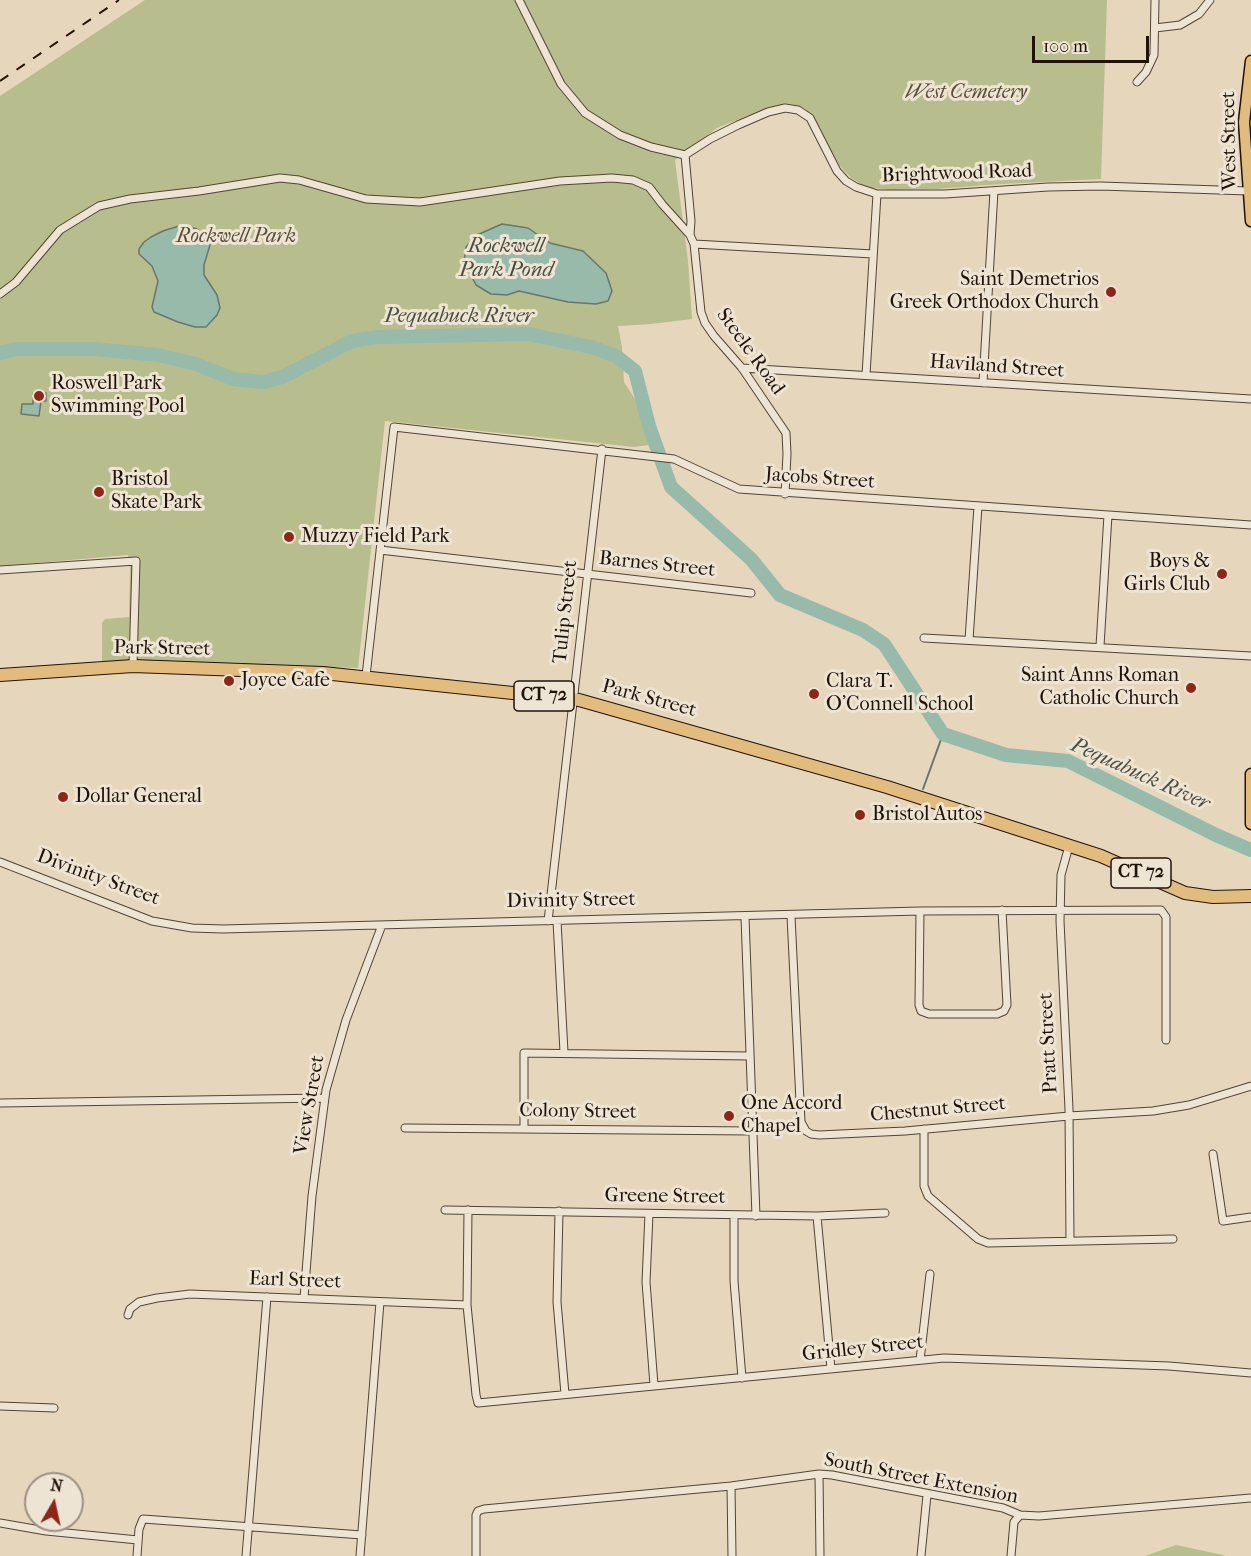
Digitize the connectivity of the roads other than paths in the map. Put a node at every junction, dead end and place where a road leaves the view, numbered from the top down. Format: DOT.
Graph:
graph roads {
  1 [pos="519,0"];
  2 [pos="1155,0"];
  3 [pos="1210,0"];
  4 [pos="1155,28"];
  5 [pos="1251,61"];
  6 [pos="1137,82"];
  7 [pos="685,155"];
  8 [pos="994,191"];
  9 [pos="1248,191"];
  10 [pos="877,194"];
  11 [pos="1251,221"];
  12 [pos="690,234"];
  13 [pos="694,243"];
  14 [pos="873,254"];
  15 [pos="0,294"];
  16 [pos="742,368"];
  17 [pos="866,375"];
  18 [pos="983,382"];
  19 [pos="1251,399"];
  20 [pos="602,449"];
  21 [pos="785,494"];
  22 [pos="978,506"];
  23 [pos="1108,515"];
  24 [pos="1251,525"];
  25 [pos="380,550"];
  26 [pos="0,570"];
  27 [pos="587,573"];
  28 [pos="751,593"];
  29 [pos="924,638"];
  30 [pos="969,640"];
  31 [pos="1100,646"];
  32 [pos="1251,656"];
  33 [pos="133,666"];
  34 [pos="0,675"];
  35 [pos="366,676"];
  36 [pos="574,700"];
  37 [pos="1251,774"];
  38 [pos="1251,784"];
  39 [pos="1251,824"];
  40 [pos="1069,846"];
  41 [pos="0,862"];
  42 [pos="1251,896"];
  43 [pos="1002,910"];
  44 [pos="1060,910"];
  45 [pos="920,911"];
  46 [pos="791,916"];
  47 [pos="744,917"];
  48 [pos="548,921"];
  49 [pos="557,921"];
  50 [pos="382,925"];
  51 [pos="1166,1040"];
  52 [pos="564,1052"];
  53 [pos="749,1056"];
  54 [pos="1251,1086"];
  55 [pos="325,1098"];
  56 [pos="0,1104"];
  57 [pos="1070,1116"];
  58 [pos="405,1128"];
  59 [pos="524,1128"];
  60 [pos="924,1129"];
  61 [pos="752,1131"];
  62 [pos="1213,1154"];
  63 [pos="445,1210"];
  64 [pos="468,1210"];
  65 [pos="559,1211"];
  66 [pos="885,1213"];
  67 [pos="649,1214"];
  68 [pos="734,1215"];
  69 [pos="756,1216"];
  70 [pos="817,1216"];
  71 [pos="1251,1217"];
  72 [pos="1173,1239"];
  73 [pos="1070,1241"];
  74 [pos="930,1274"];
  75 [pos="267,1297"];
  76 [pos="304,1298"];
  77 [pos="380,1302"];
  78 [pos="468,1305"];
  79 [pos="128,1315"];
  80 [pos="920,1360"];
  81 [pos="831,1369"];
  82 [pos="1251,1373"];
  83 [pos="742,1378"];
  84 [pos="654,1385"];
  85 [pos="565,1394"];
  86 [pos="0,1406"];
  87 [pos="54,1408"];
  88 [pos="819,1474"];
  89 [pos="731,1486"];
  90 [pos="927,1495"];
  91 [pos="1251,1498"];
  92 [pos="1020,1515"];
  93 [pos="0,1523"];
  94 [pos="248,1526"];
  95 [pos="362,1535"];
  96 [pos="138,1540"];
  97 [pos="137,1556"];
  98 [pos="246,1556"];
  99 [pos="360,1556"];
  100 [pos="476,1556"];
  101 [pos="732,1556"];
  102 [pos="820,1556"];
  103 [pos="921,1556"];
  104 [pos="1011,1556"];
  1 -- 7 [label="street"];
  2 -- 4 [label="street"];
  3 -- 4 [label="street"];
  4 -- 6 [label="street"];
  5 -- 9 [label="main road, West Street"];
  7 -- 10 [label="street, Brightwood Road"];
  7 -- 12 [label="street, Steele Road"];
  8 -- 9 [label="street, Brightwood Road"];
  8 -- 10 [label="street, Brightwood Road"];
  8 -- 18 [label="street"];
  9 -- 11 [label="main road, West Street"];
  10 -- 14 [label="street"];
  12 -- 13 [label="street, Steele Road"];
  12 -- 15 [label="street"];
  13 -- 14 [label="street"];
  13 -- 16 [label="street, Steele Road"];
  14 -- 17 [label="street"];
  16 -- 17 [label="street, Haviland Street"];
  16 -- 21 [label="street, Steele Road"];
  17 -- 18 [label="street, Haviland Street"];
  18 -- 19 [label="street, Haviland Street"];
  20 -- 21 [label="street, Jacobs Street"];
  20 -- 25 [label="street, Jacobs Street"];
  20 -- 27 [label="street, Tulip Street"];
  21 -- 22 [label="street, Jacobs Street"];
  22 -- 23 [label="street, Jacobs Street"];
  22 -- 30 [label="street"];
  23 -- 24 [label="street, Jacobs Street"];
  23 -- 31 [label="street"];
  25 -- 27 [label="street, Barnes Street"];
  25 -- 35 [label="street"];
  26 -- 33 [label="street"];
  27 -- 28 [label="street, Barnes Street"];
  27 -- 36 [label="street, Tulip Street"];
  29 -- 30 [label="street"];
  30 -- 31 [label="street"];
  31 -- 32 [label="street"];
  33 -- 34 [label="highway, Park Street / CT 72"];
  33 -- 35 [label="highway, Park Street / CT 72"];
  35 -- 36 [label="highway, Park Street / CT 72"];
  36 -- 40 [label="highway, Park Street / CT 72"];
  36 -- 48 [label="street, Tulip Street"];
  37 -- 38 [label="main road"];
  38 -- 39 [label="main road"];
  40 -- 42 [label="highway, Park Street / CT 72"];
  40 -- 44 [label="street, Pratt Street"];
  41 -- 50 [label="street, Divinity Street"];
  43 -- 44 [label="street, Divinity Street"];
  43 -- 45 [label="street, Divinity Street"];
  43 -- 45 [label="street"];
  44 -- 51 [label="street, Divinity Street"];
  44 -- 57 [label="street, Pratt Street"];
  45 -- 46 [label="street, Divinity Street"];
  46 -- 47 [label="street, Divinity Street"];
  46 -- 60 [label="street, Chestnut Street"];
  47 -- 49 [label="street, Divinity Street"];
  47 -- 53 [label="street"];
  48 -- 49 [label="street, Divinity Street"];
  48 -- 50 [label="street, Divinity Street"];
  49 -- 52 [label="street"];
  50 -- 55 [label="street, View Street"];
  52 -- 53 [label="street"];
  52 -- 59 [label="street"];
  53 -- 61 [label="street"];
  54 -- 57 [label="street, Chestnut Street"];
  55 -- 56 [label="street"];
  55 -- 76 [label="street, View Street"];
  57 -- 60 [label="street, Chestnut Street"];
  57 -- 73 [label="street, Pratt Street"];
  58 -- 59 [label="street, Colony Street"];
  59 -- 61 [label="street, Colony Street"];
  60 -- 73 [label="street"];
  61 -- 69 [label="street"];
  62 -- 71 [label="street"];
  63 -- 64 [label="street, Greene Street"];
  64 -- 65 [label="street, Greene Street"];
  64 -- 78 [label="street"];
  65 -- 67 [label="street, Greene Street"];
  65 -- 85 [label="street"];
  66 -- 70 [label="street, Greene Street"];
  67 -- 68 [label="street, Greene Street"];
  67 -- 84 [label="street"];
  68 -- 69 [label="street, Greene Street"];
  68 -- 83 [label="street"];
  69 -- 70 [label="street, Greene Street"];
  70 -- 81 [label="street"];
  72 -- 73 [label="street"];
  74 -- 80 [label="street"];
  75 -- 76 [label="street, Earl Street"];
  75 -- 79 [label="street, Earl Street"];
  75 -- 94 [label="street"];
  76 -- 77 [label="street, Earl Street"];
  77 -- 78 [label="street, Earl Street"];
  77 -- 95 [label="street"];
  78 -- 85 [label="street, Gridley Street"];
  80 -- 81 [label="street, Gridley Street"];
  80 -- 82 [label="street, Gridley Street"];
  81 -- 83 [label="street, Gridley Street"];
  83 -- 84 [label="street, Gridley Street"];
  84 -- 85 [label="street, Gridley Street"];
  86 -- 87 [label="street"];
  88 -- 89 [label="street, South Street Extension"];
  88 -- 90 [label="street, South Street Extension"];
  88 -- 102 [label="street"];
  89 -- 100 [label="street, South Street Extension"];
  89 -- 101 [label="street"];
  90 -- 92 [label="street, South Street Extension"];
  90 -- 103 [label="street"];
  91 -- 92 [label="street, South Street Extension"];
  92 -- 104 [label="street"];
  93 -- 96 [label="street"];
  94 -- 95 [label="street"];
  94 -- 96 [label="street"];
  94 -- 98 [label="street"];
  95 -- 99 [label="street"];
  96 -- 97 [label="street"];
}
